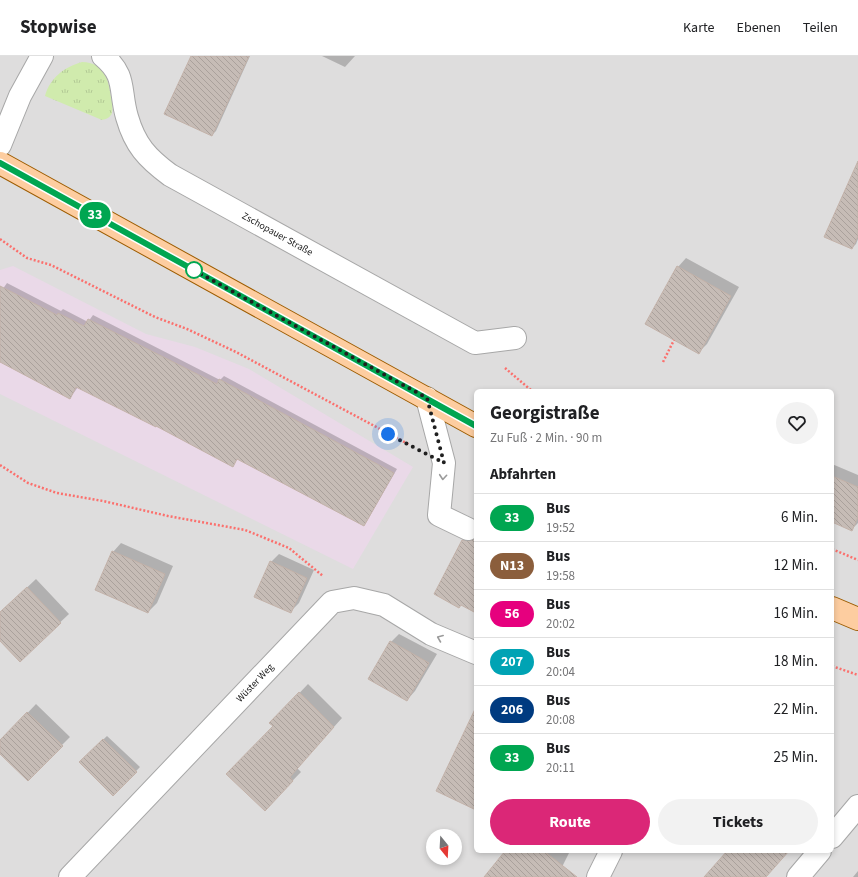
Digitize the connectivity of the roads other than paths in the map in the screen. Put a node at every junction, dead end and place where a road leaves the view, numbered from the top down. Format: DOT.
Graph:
graph roads {
  1 [pos="42,56"];
  2 [pos="103,56"];
  3 [pos="0,145"];
  4 [pos="0,163"];
  5 [pos="515,338"];
  6 [pos="427,398"];
  7 [pos="474,425"];
  8 [pos="468,529"];
  9 [pos="834,609"];
  10 [pos="858,619"];
  11 [pos="474,652"];
  12 [pos="858,806"];
  13 [pos="834,835"];
  14 [pos="610,853"];
  15 [pos="818,853"];
  16 [pos="70,877"];
  17 [pos="598,877"];
  18 [pos="798,877"];
  1 -- 3 [label="street"];
  2 -- 5 [label="street, Zschopauer Straße"];
  4 -- 6 [label="main road"];
  6 -- 7 [label="main road"];
  6 -- 8 [label="street, one-way"];
  9 -- 10 [label="main road"];
  11 -- 16 [label="street, Wüster Weg, one-way"];
  12 -- 13 [label="street"];
  14 -- 17 [label="street"];
  15 -- 18 [label="street"];
}
